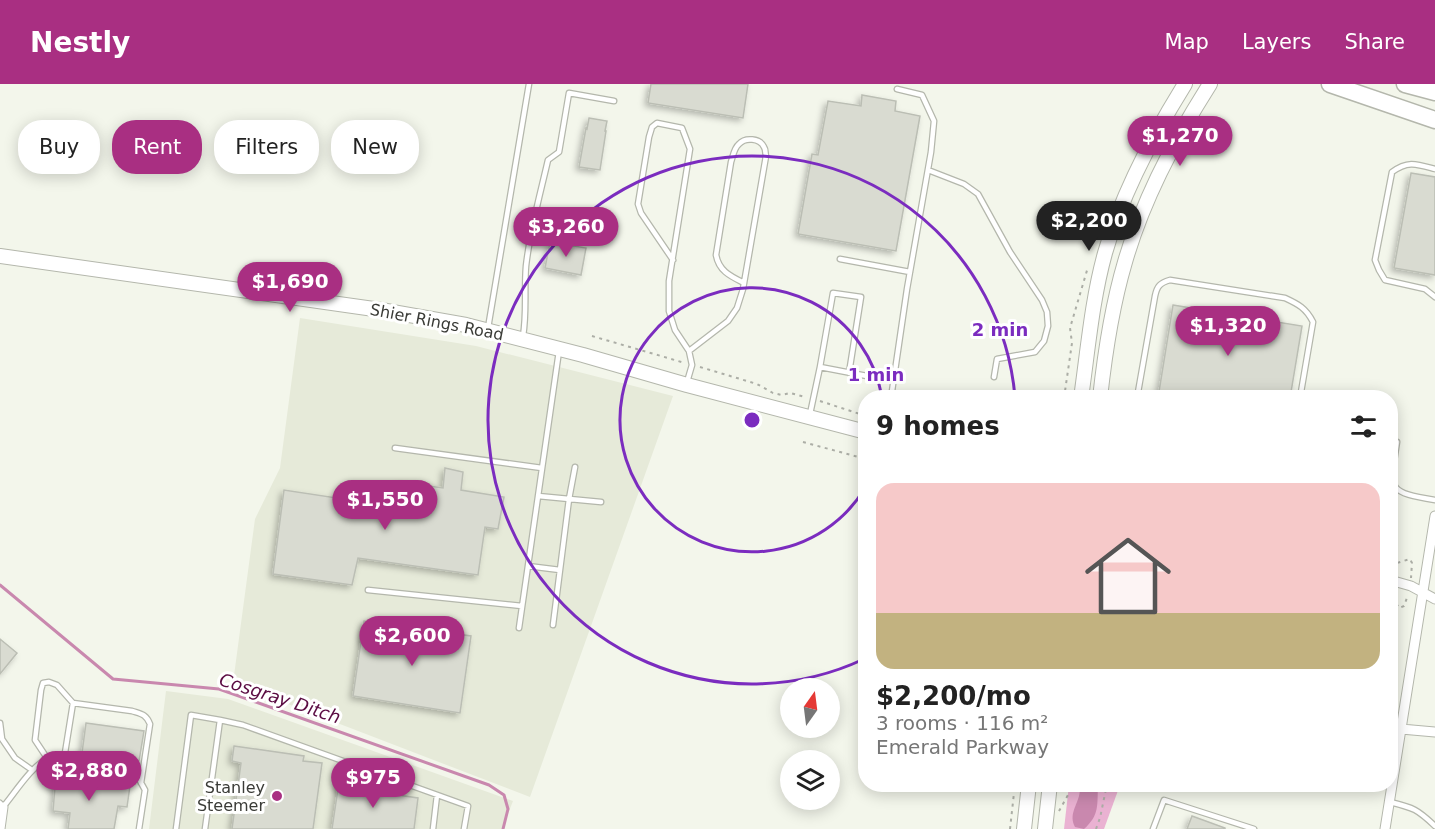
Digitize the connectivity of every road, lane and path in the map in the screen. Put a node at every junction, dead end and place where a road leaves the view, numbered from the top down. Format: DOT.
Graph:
graph roads {
  1 [pos="529,84"];
  2 [pos="1185,84"];
  3 [pos="1210,84"];
  4 [pos="1330,84"];
  5 [pos="1405,84"];
  6 [pos="897,89"];
  7 [pos="1435,92"];
  8 [pos="614,101"];
  9 [pos="1435,120"];
  10 [pos="1435,169"];
  11 [pos="928,170"];
  12 [pos="536,212"];
  13 [pos="600,229"];
  14 [pos="0,256"];
  15 [pos="840,259"];
  16 [pos="673,260"];
  17 [pos="910,272"];
  18 [pos="744,283"];
  19 [pos="1435,297"];
  20 [pos="487,330"];
  21 [pos="592,336"];
  22 [pos="522,339"];
  23 [pos="560,349"];
  24 [pos="689,351"];
  25 [pos="692,365"];
  26 [pos="820,367"];
  27 [pos="849,373"];
  28 [pos="994,377"];
  29 [pos="893,381"];
  30 [pos="687,384"];
  31 [pos="892,390"];
  32 [pos="1082,390"];
  33 [pos="1101,390"];
  34 [pos="1138,390"];
  35 [pos="1301,390"];
  36 [pos="814,400"];
  37 [pos="858,414"];
  38 [pos="809,417"];
  39 [pos="858,430"];
  40 [pos="803,442"];
  41 [pos="395,448"];
  42 [pos="858,457"];
  43 [pos="575,467"];
  44 [pos="543,468"];
  45 [pos="1398,490"];
  46 [pos="538,496"];
  47 [pos="569,499"];
  48 [pos="1435,500"];
  49 [pos="601,502"];
  50 [pos="1435,516"];
  51 [pos="1433,546"];
  52 [pos="1410,559"];
  53 [pos="1398,563"];
  54 [pos="528,566"];
  55 [pos="560,570"];
  56 [pos="1398,582"];
  57 [pos="368,590"];
  58 [pos="1423,593"];
  59 [pos="1435,599"];
  60 [pos="522,606"];
  61 [pos="1398,606"];
  62 [pos="1404,606"];
  63 [pos="553,625"];
  64 [pos="519,628"];
  65 [pos="73,703"];
  66 [pos="220,720"];
  67 [pos="0,723"];
  68 [pos="1401,729"];
  69 [pos="1435,732"];
  70 [pos="1398,749"];
  71 [pos="47,758"];
  72 [pos="64,759"];
  73 [pos="32,770"];
  74 [pos="141,783"];
  75 [pos="1014,792"];
  76 [pos="1028,792"];
  77 [pos="1049,792"];
  78 [pos="1068,792"];
  79 [pos="1105,792"];
  80 [pos="1392,792"];
  81 [pos="438,795"];
  82 [pos="1390,802"];
  83 [pos="2,805"];
  84 [pos="1059,813"];
  85 [pos="1,822"];
  86 [pos="1435,826"];
  87 [pos="140,829"];
  88 [pos="176,829"];
  89 [pos="205,829"];
  90 [pos="433,829"];
  91 [pos="465,829"];
  92 [pos="1010,829"];
  93 [pos="1024,829"];
  94 [pos="1045,829"];
  95 [pos="1096,829"];
  96 [pos="1153,829"];
  97 [pos="1254,829"];
  98 [pos="1385,829"];
  1 -- 20 [label="lane"];
  2 -- 32 [label="main road"];
  3 -- 33 [label="main road"];
  4 -- 9 [label="highway"];
  5 -- 7 [label="highway"];
  6 -- 11 [label="lane"];
  8 -- 12 [label="lane"];
  10 -- 19 [label="lane"];
  11 -- 17 [label="lane"];
  11 -- 28 [label="lane"];
  12 -- 13 [label="lane"];
  12 -- 22 [label="lane"];
  14 -- 20 [label="main road, Shier Rings Road"];
  15 -- 17 [label="lane"];
  16 -- 16 [label="lane"];
  16 -- 24 [label="lane"];
  17 -- 29 [label="lane"];
  18 -- 18 [label="lane"];
  18 -- 24 [label="lane"];
  20 -- 22 [label="main road, Shier Rings Road"];
  21 -- 25 [label="path"];
  22 -- 23 [label="main road, Shier Rings Road"];
  23 -- 30 [label="main road, Shier Rings Road"];
  23 -- 44 [label="lane"];
  24 -- 25 [label="lane"];
  25 -- 30 [label="lane"];
  25 -- 36 [label="path"];
  26 -- 27 [label="lane"];
  26 -- 27 [label="lane"];
  26 -- 36 [label="lane"];
  27 -- 29 [label="lane"];
  29 -- 31 [label="lane"];
  30 -- 38 [label="main road, Shier Rings Road"];
  34 -- 35 [label="lane"];
  36 -- 37 [label="path"];
  36 -- 38 [label="lane"];
  38 -- 39 [label="main road, Shier Rings Road"];
  40 -- 42 [label="path"];
  41 -- 44 [label="lane"];
  43 -- 47 [label="lane"];
  44 -- 46 [label="lane"];
  45 -- 48 [label="lane"];
  46 -- 47 [label="lane"];
  46 -- 54 [label="lane"];
  47 -- 49 [label="lane"];
  47 -- 55 [label="lane"];
  50 -- 51 [label="street"];
  51 -- 58 [label="street"];
  52 -- 53 [label="path"];
  54 -- 55 [label="lane"];
  54 -- 60 [label="lane"];
  55 -- 63 [label="lane"];
  56 -- 58 [label="street"];
  57 -- 60 [label="lane"];
  58 -- 59 [label="street"];
  58 -- 68 [label="street"];
  60 -- 64 [label="lane"];
  61 -- 62 [label="path"];
  65 -- 71 [label="lane"];
  65 -- 72 [label="lane"];
  65 -- 74 [label="lane"];
  66 -- 81 [label="lane"];
  66 -- 88 [label="lane"];
  66 -- 89 [label="lane"];
  67 -- 73 [label="lane"];
  68 -- 69 [label="street"];
  68 -- 70 [label="street"];
  71 -- 72 [label="lane"];
  71 -- 73 [label="lane"];
  72 -- 74 [label="lane"];
  73 -- 83 [label="lane"];
  74 -- 87 [label="lane"];
  75 -- 92 [label="path"];
  76 -- 93 [label="main road"];
  77 -- 94 [label="main road"];
  78 -- 84 [label="path"];
  79 -- 95 [label="path"];
  80 -- 82 [label="street"];
  81 -- 90 [label="lane"];
  81 -- 91 [label="lane"];
  82 -- 86 [label="lane"];
  82 -- 98 [label="street"];
  83 -- 85 [label="street"];
  96 -- 97 [label="lane"];
}
